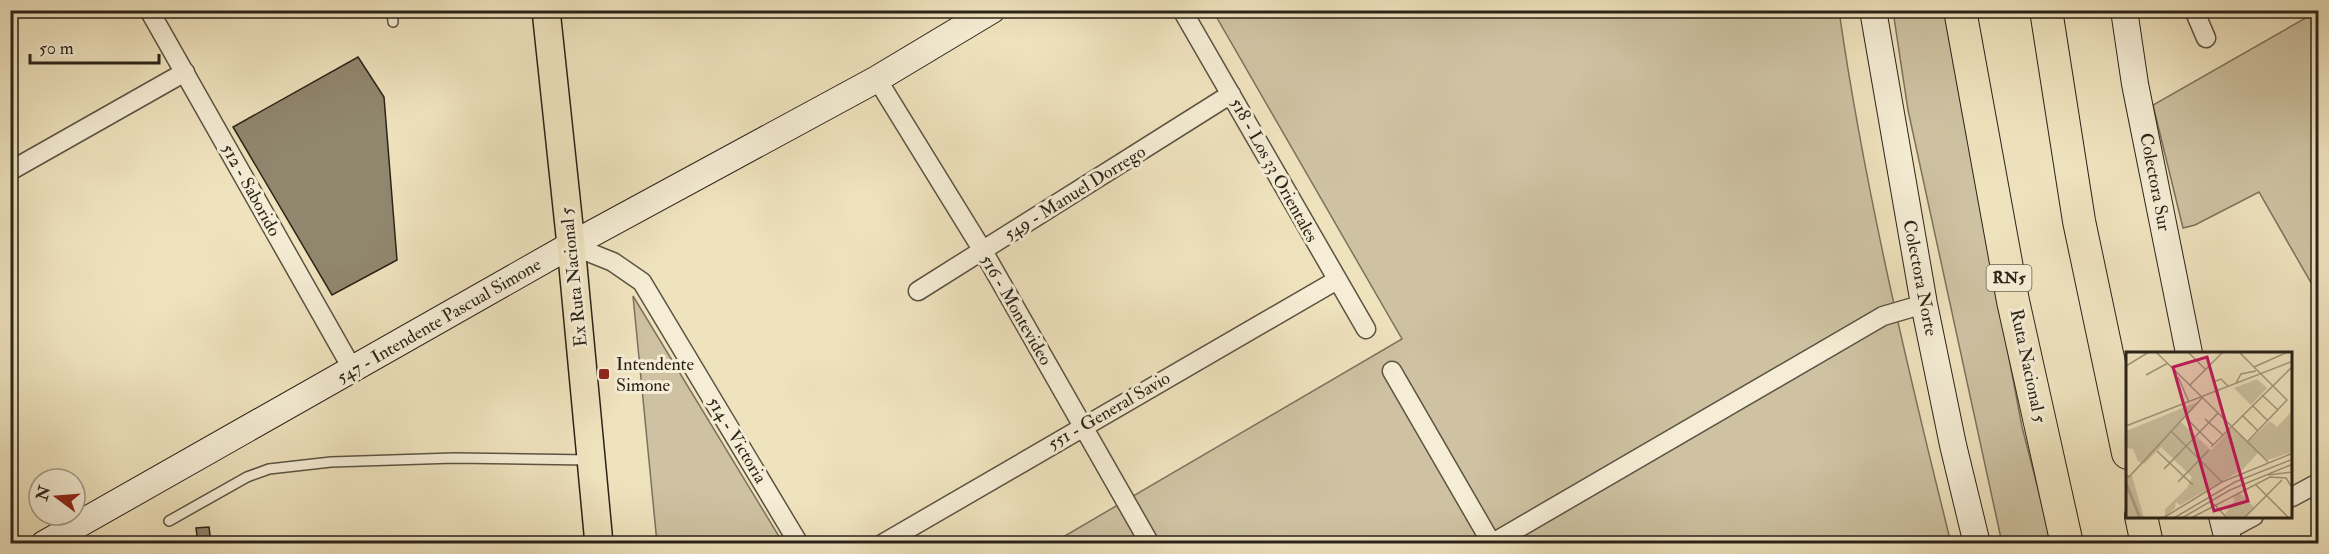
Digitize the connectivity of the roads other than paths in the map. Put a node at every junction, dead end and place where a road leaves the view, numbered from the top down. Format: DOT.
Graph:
graph roads {
  1 [pos="149,10"];
  2 [pos="392,10"];
  3 [pos="546,10"];
  4 [pos="992,10"];
  5 [pos="1182,10"];
  6 [pos="1873,10"];
  7 [pos="1960,10"];
  8 [pos="2046,10"];
  9 [pos="2124,10"];
  10 [pos="2194,10"];
  11 [pos="393,22"];
  12 [pos="2206,38"];
  13 [pos="184,72"];
  14 [pos="877,79"];
  15 [pos="1231,94"];
  16 [pos="10,171"];
  17 [pos="572,245"];
  18 [pos="982,251"];
  19 [pos="1336,280"];
  20 [pos="918,291"];
  21 [pos="1924,304"];
  22 [pos="1366,329"];
  23 [pos="2189,352"];
  24 [pos="353,370"];
  25 [pos="1392,371"];
  26 [pos="1083,426"];
  27 [pos="2126,443"];
  28 [pos="592,460"];
  29 [pos="2319,483"];
  30 [pos="2293,496"];
  31 [pos="2141,518"];
  32 [pos="2250,518"];
  33 [pos="169,521"];
  34 [pos="2225,530"];
  35 [pos="44,543"];
  36 [pos="599,543"];
  37 [pos="799,543"];
  38 [pos="882,543"];
  39 [pos="1150,543"];
  40 [pos="1492,543"];
  41 [pos="1977,543"];
  42 [pos="2067,543"];
  43 [pos="2147,543"];
  1 -- 13 [label="street, 512 - Saborido"];
  2 -- 11 [label="lane"];
  3 -- 17 [label="main road, Ex Ruta Nacional 5"];
  4 -- 14 [label="street, 547 - Intendente Pascual Simone"];
  5 -- 15 [label="street, 518 - Los 33 Orientales"];
  6 -- 21 [label="street, Colectora Norte"];
  7 -- 42 [label="highway, Ruta Nacional 5 / RN5"];
  8 -- 27 [label="highway"];
  9 -- 23 [label="street, Colectora Sur"];
  10 -- 12 [label="street"];
  13 -- 16 [label="street"];
  13 -- 24 [label="street, 512 - Saborido"];
  14 -- 17 [label="street, 547 - Intendente Pascual Simone"];
  14 -- 18 [label="street, 516 - Montevideo"];
  15 -- 18 [label="street, 549 - Manuel Dorrego"];
  15 -- 19 [label="street, 518 - Los 33 Orientales"];
  17 -- 24 [label="street, 547 - Intendente Pascual Simone"];
  17 -- 28 [label="main road, Ex Ruta Nacional 5"];
  17 -- 37 [label="street, 514 - Victoria"];
  18 -- 20 [label="street, 549 - Manuel Dorrego"];
  18 -- 26 [label="street, 516 - Montevideo"];
  19 -- 22 [label="street, 518 - Los 33 Orientales"];
  19 -- 26 [label="street, 551 - General Savio"];
  21 -- 40 [label="street"];
  21 -- 41 [label="street, Colectora Norte"];
  24 -- 35 [label="street, 547 - Intendente Pascual Simone"];
  25 -- 40 [label="street"];
  26 -- 38 [label="street, 551 - General Savio"];
  26 -- 39 [label="street, 516 - Montevideo"];
  28 -- 33 [label="lane"];
  28 -- 36 [label="main road, Ex Ruta Nacional 5"];
  29 -- 30 [label="street"];
  31 -- 43 [label="highway"];
  32 -- 34 [label="street"];
}
